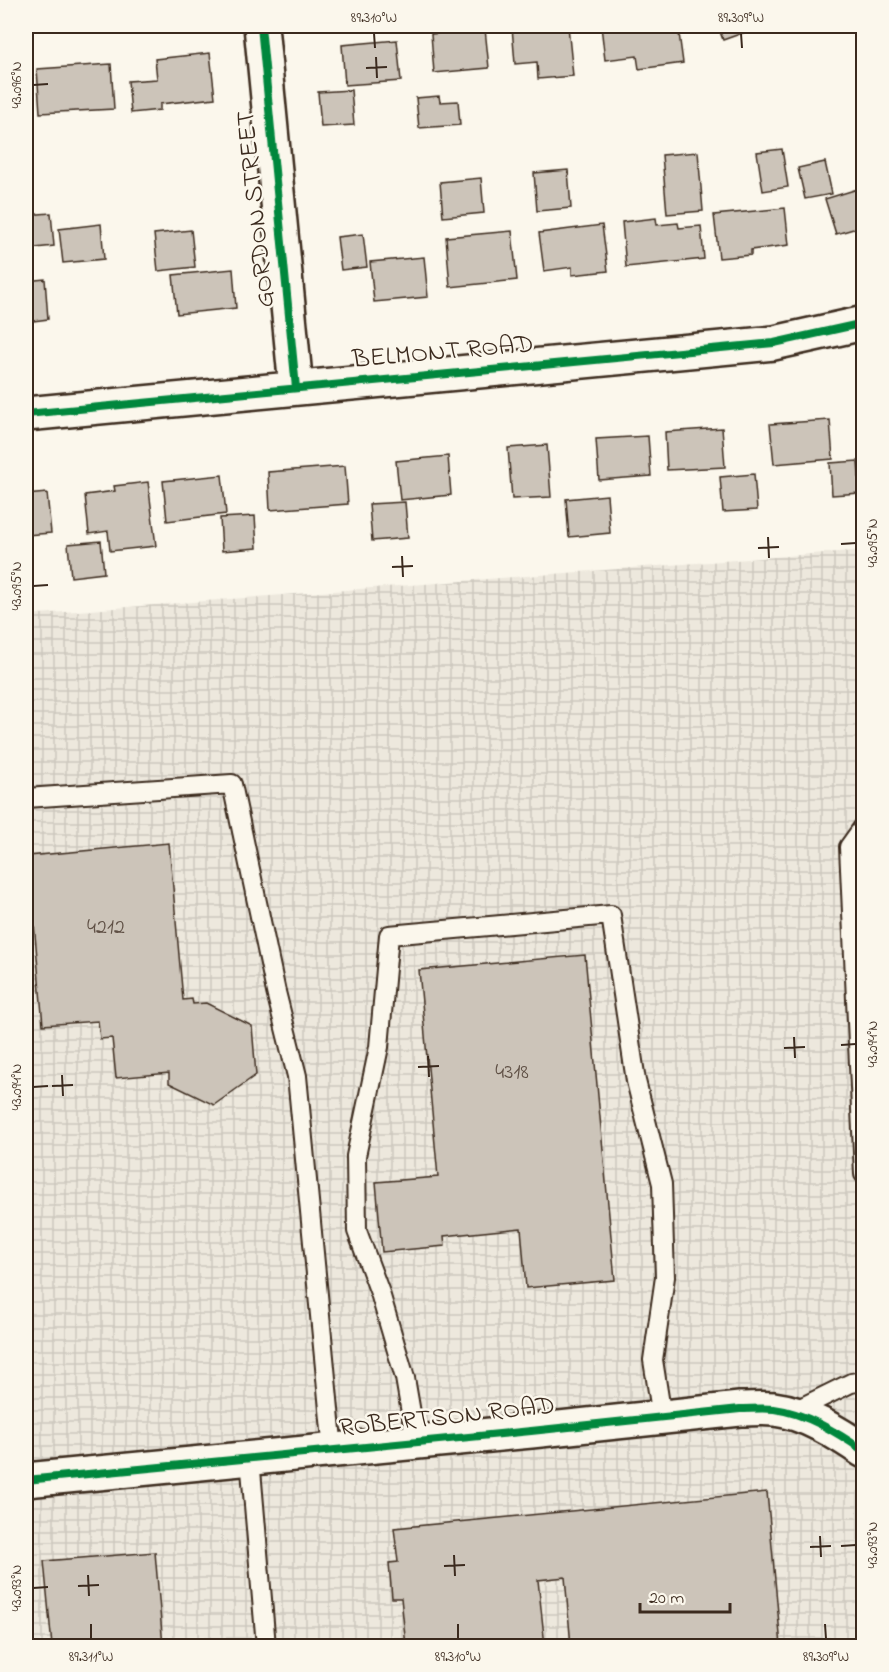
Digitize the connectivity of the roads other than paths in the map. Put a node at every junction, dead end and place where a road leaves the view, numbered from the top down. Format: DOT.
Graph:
graph roads {
  1 [pos="261,26"];
  2 [pos="864,323"];
  3 [pos="296,388"];
  4 [pos="26,414"];
  5 [pos="26,798"];
  6 [pos="864,826"];
  7 [pos="864,1174"];
  8 [pos="864,1381"];
  9 [pos="790,1413"];
  10 [pos="662,1417"];
  11 [pos="416,1442"];
  12 [pos="333,1451"];
  13 [pos="864,1451"];
  14 [pos="250,1458"];
  15 [pos="26,1480"];
  16 [pos="266,1647"];
  1 -- 3 [label="street, GORDON STREET"];
  2 -- 3 [label="street, BELMONT ROAD"];
  3 -- 4 [label="street, BELMONT ROAD"];
  5 -- 12 [label="lane"];
  6 -- 7 [label="lane"];
  8 -- 9 [label="lane"];
  9 -- 10 [label="street, ROBERTSON ROAD"];
  9 -- 13 [label="street, ROBERTSON ROAD"];
  10 -- 11 [label="street, ROBERTSON ROAD"];
  10 -- 11 [label="lane"];
  11 -- 12 [label="street, ROBERTSON ROAD"];
  12 -- 14 [label="street, ROBERTSON ROAD"];
  14 -- 15 [label="street, ROBERTSON ROAD"];
  14 -- 16 [label="lane"];
}
